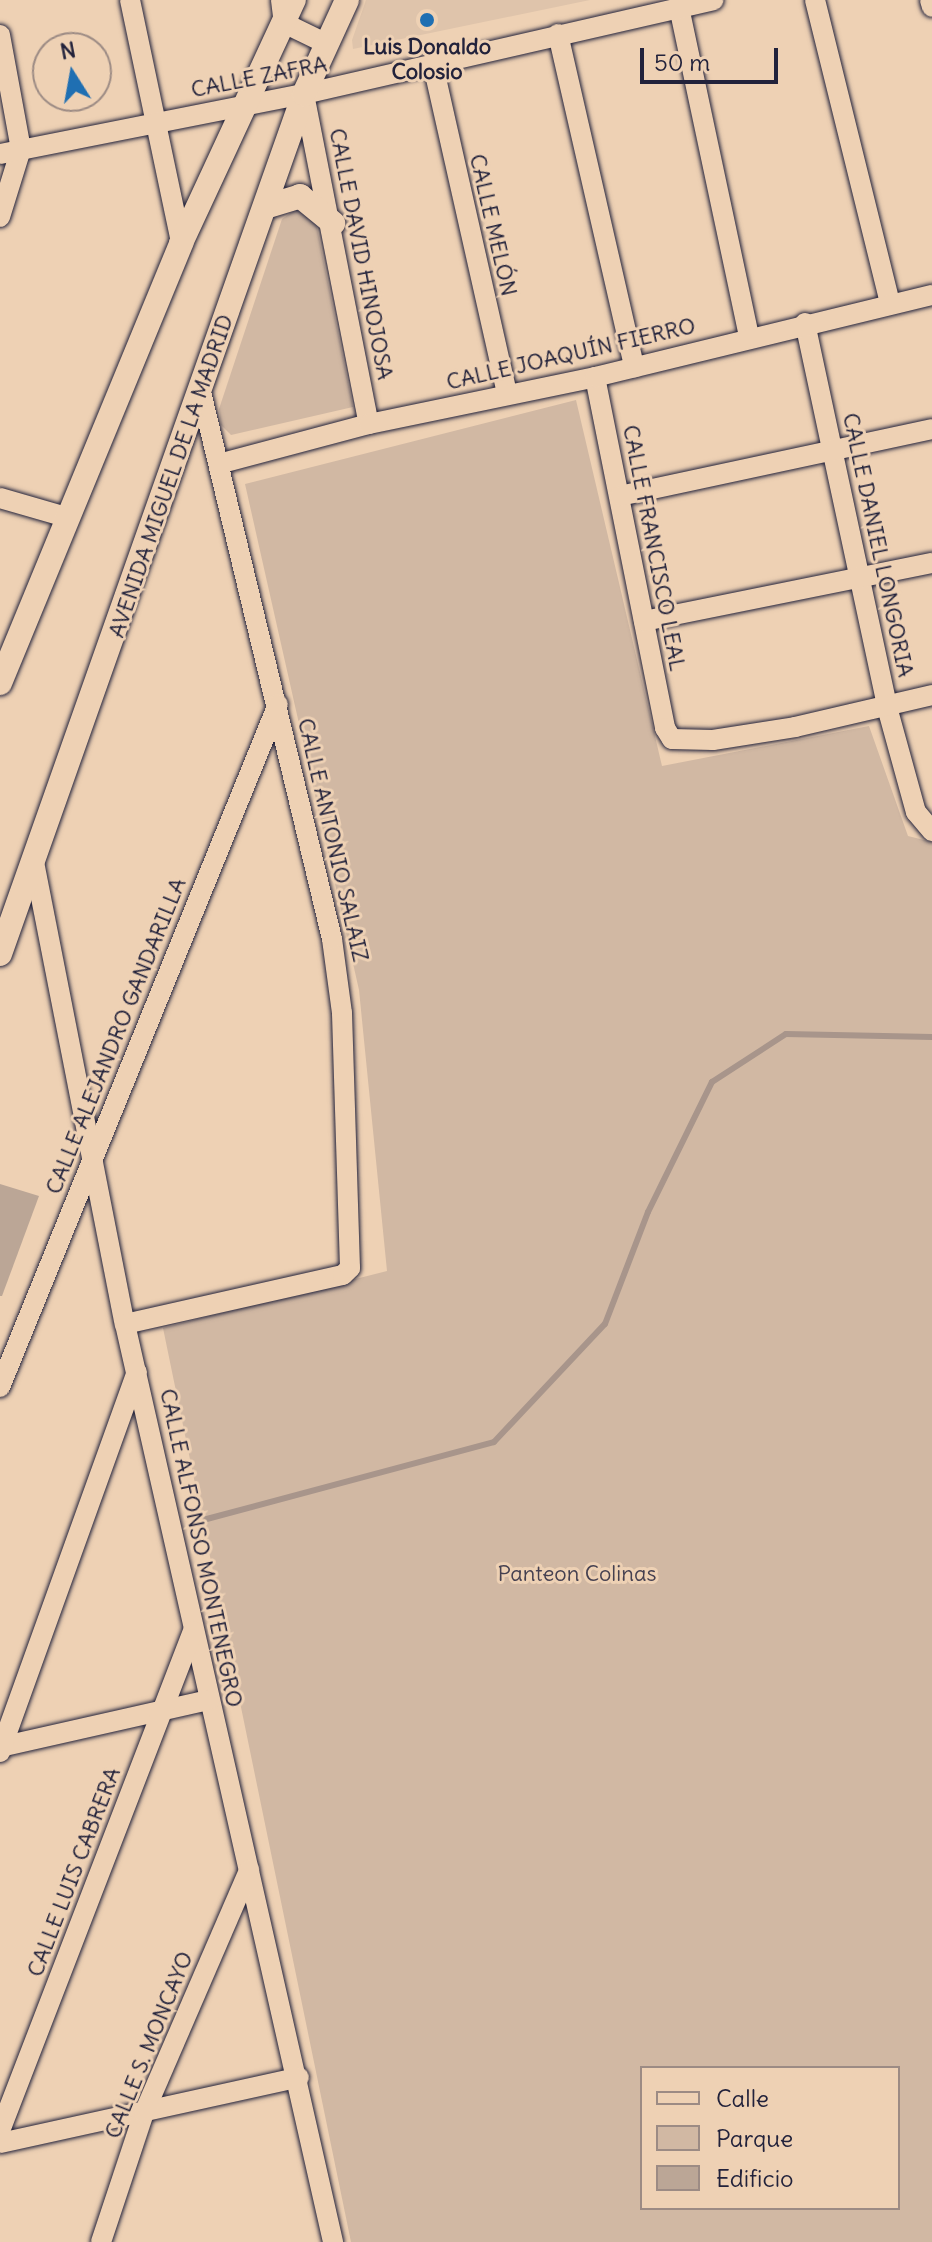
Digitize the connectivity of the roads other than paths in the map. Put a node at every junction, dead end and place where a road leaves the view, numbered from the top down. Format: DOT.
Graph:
graph roads {
  1 [pos="130,0"];
  2 [pos="294,0"];
  3 [pos="347,0"];
  4 [pos="713,0"];
  5 [pos="815,0"];
  6 [pos="930,0"];
  7 [pos="679,7"];
  8 [pos="932,7"];
  9 [pos="282,12"];
  10 [pos="558,34"];
  11 [pos="0,35"];
  12 [pos="327,44"];
  13 [pos="433,65"];
  14 [pos="304,94"];
  15 [pos="241,106"];
  16 [pos="153,122"];
  17 [pos="21,149"];
  18 [pos="0,154"];
  19 [pos="265,207"];
  20 [pos="0,217"];
  21 [pos="333,223"];
  22 [pos="181,243"];
  23 [pos="932,295"];
  24 [pos="890,303"];
  25 [pos="805,323"];
  26 [pos="749,337"];
  27 [pos="634,367"];
  28 [pos="595,377"];
  29 [pos="201,392"];
  30 [pos="507,394"];
  31 [pos="369,424"];
  32 [pos="932,429"];
  33 [pos="834,448"];
  34 [pos="222,463"];
  35 [pos="620,496"];
  36 [pos="0,498"];
  37 [pos="66,517"];
  38 [pos="932,563"];
  39 [pos="861,577"];
  40 [pos="644,621"];
  41 [pos="2,667"];
  42 [pos="932,695"];
  43 [pos="278,704"];
  44 [pos="887,707"];
  45 [pos="926,826"];
  46 [pos="34,862"];
  47 [pos="0,954"];
  48 [pos="91,1158"];
  49 [pos="125,1324"];
  50 [pos="137,1372"];
  51 [pos="0,1387"];
  52 [pos="193,1631"];
  53 [pos="209,1700"];
  54 [pos="163,1710"];
  55 [pos="1,1749"];
  56 [pos="249,1870"];
  57 [pos="299,2077"];
  58 [pos="144,2113"];
  59 [pos="0,2131"];
  60 [pos="0,2143"];
  61 [pos="101,2242"];
  62 [pos="333,2242"];
  1 -- 16 [label="street"];
  2 -- 9 [label="main road"];
  3 -- 12 [label="main road, AVENIDA MIGUEL DE LA MADRID"];
  4 -- 7 [label="street, CALLE ZAFRA"];
  5 -- 24 [label="street"];
  6 -- 8 [label="street"];
  7 -- 10 [label="street, CALLE ZAFRA"];
  7 -- 26 [label="street"];
  9 -- 12 [label="street"];
  9 -- 15 [label="main road"];
  10 -- 13 [label="street, CALLE ZAFRA"];
  10 -- 27 [label="street"];
  11 -- 17 [label="street"];
  12 -- 14 [label="main road, AVENIDA MIGUEL DE LA MADRID"];
  13 -- 14 [label="street, CALLE ZAFRA"];
  13 -- 30 [label="street, CALLE MELÓN"];
  14 -- 15 [label="street, CALLE ZAFRA"];
  14 -- 19 [label="main road, AVENIDA MIGUEL DE LA MADRID"];
  14 -- 21 [label="street, CALLE DAVID HINOJOSA"];
  15 -- 16 [label="street, CALLE ZAFRA"];
  15 -- 22 [label="main road"];
  16 -- 17 [label="street, CALLE ZAFRA"];
  16 -- 22 [label="street"];
  17 -- 18 [label="street, CALLE ZAFRA"];
  17 -- 20 [label="street"];
  19 -- 21 [label="main road"];
  19 -- 29 [label="main road, AVENIDA MIGUEL DE LA MADRID"];
  21 -- 31 [label="street, CALLE DAVID HINOJOSA"];
  22 -- 37 [label="main road"];
  23 -- 24 [label="street, CALLE JOAQUÍN FIERRO"];
  24 -- 25 [label="street, CALLE JOAQUÍN FIERRO"];
  25 -- 26 [label="street, CALLE JOAQUÍN FIERRO"];
  25 -- 33 [label="street, CALLE DANIEL LONGORIA"];
  26 -- 27 [label="street, CALLE JOAQUÍN FIERRO"];
  27 -- 28 [label="street, CALLE JOAQUÍN FIERRO"];
  28 -- 30 [label="street, CALLE JOAQUÍN FIERRO"];
  28 -- 35 [label="street, CALLE FRANCISCO LEAL"];
  29 -- 34 [label="street, CALLE ANTONIO SALAIZ"];
  29 -- 46 [label="main road, AVENIDA MIGUEL DE LA MADRID"];
  30 -- 31 [label="street, CALLE JOAQUÍN FIERRO"];
  31 -- 34 [label="street, CALLE JOAQUÍN FIERRO"];
  32 -- 33 [label="street"];
  33 -- 35 [label="street"];
  33 -- 39 [label="street, CALLE DANIEL LONGORIA"];
  34 -- 43 [label="street, CALLE ANTONIO SALAIZ"];
  35 -- 40 [label="street, CALLE FRANCISCO LEAL"];
  36 -- 37 [label="street"];
  37 -- 41 [label="main road"];
  38 -- 39 [label="street"];
  39 -- 40 [label="street"];
  39 -- 44 [label="street, CALLE DANIEL LONGORIA"];
  40 -- 44 [label="street, CALLE FRANCISCO LEAL"];
  42 -- 44 [label="street"];
  43 -- 48 [label="street, CALLE ALEJANDRO GANDARILLA"];
  43 -- 49 [label="street, CALLE ANTONIO SALAIZ"];
  44 -- 45 [label="street, CALLE DANIEL LONGORIA"];
  46 -- 47 [label="main road, AVENIDA MIGUEL DE LA MADRID"];
  46 -- 48 [label="street, CALLE ALFONSO MONTENEGRO"];
  48 -- 49 [label="street, CALLE ALFONSO MONTENEGRO"];
  48 -- 51 [label="street, CALLE ALEJANDRO GANDARILLA"];
  49 -- 50 [label="street, CALLE ALFONSO MONTENEGRO"];
  50 -- 52 [label="street, CALLE ALFONSO MONTENEGRO"];
  50 -- 55 [label="street"];
  52 -- 53 [label="street, CALLE ALFONSO MONTENEGRO"];
  52 -- 54 [label="street, CALLE LUIS CABRERA"];
  53 -- 54 [label="street"];
  53 -- 56 [label="street, CALLE ALFONSO MONTENEGRO"];
  54 -- 55 [label="street"];
  54 -- 59 [label="street, CALLE LUIS CABRERA"];
  56 -- 57 [label="street, CALLE ALFONSO MONTENEGRO"];
  56 -- 58 [label="street, CALLE S. MONCAYO"];
  57 -- 58 [label="street"];
  57 -- 62 [label="street, CALLE ALFONSO MONTENEGRO"];
  58 -- 60 [label="street"];
  58 -- 61 [label="street, CALLE S. MONCAYO"];
}
